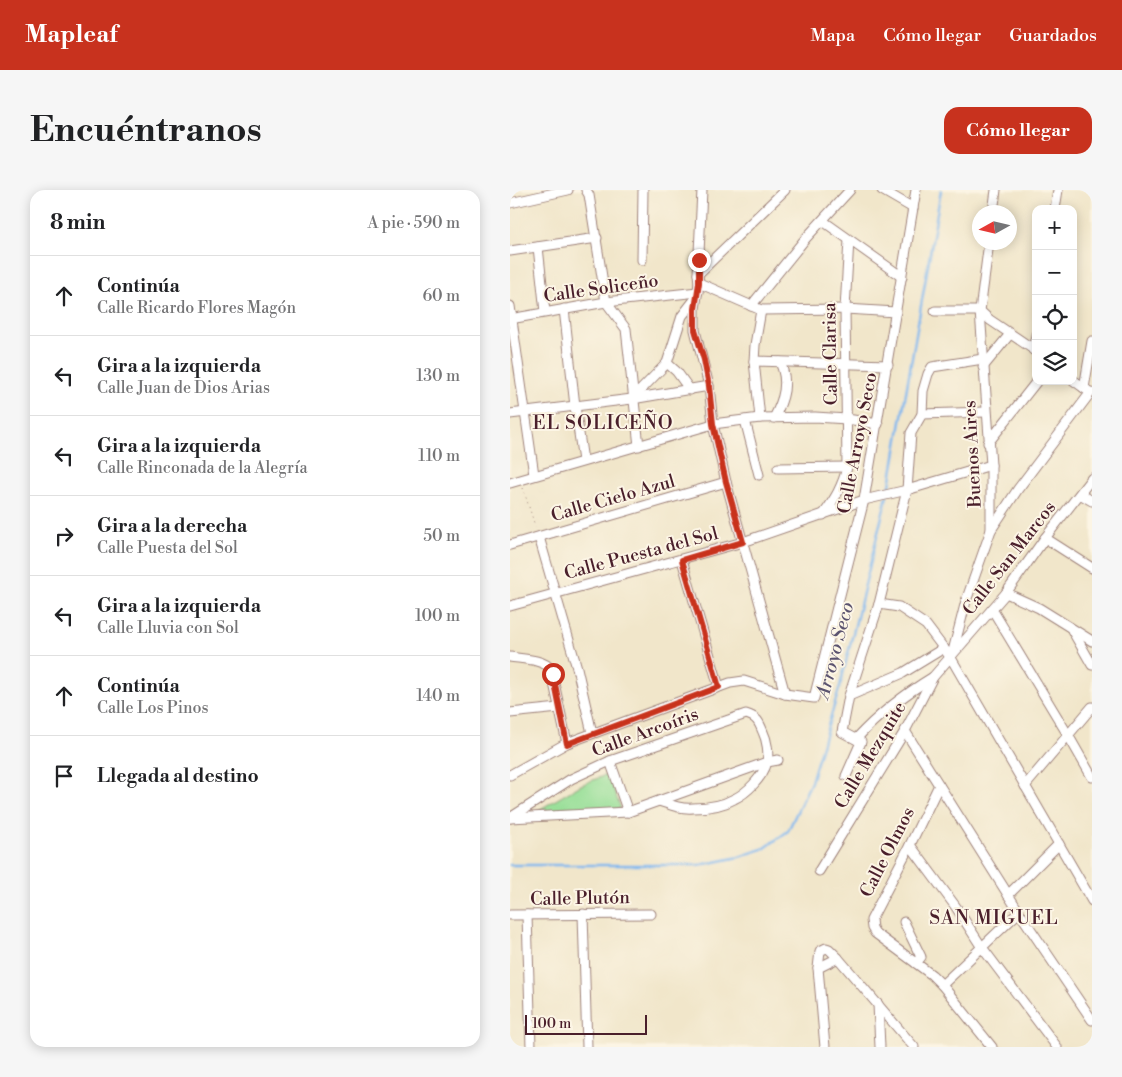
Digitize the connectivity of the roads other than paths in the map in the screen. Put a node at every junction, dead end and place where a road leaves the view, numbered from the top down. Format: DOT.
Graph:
graph roads {
  1 [pos="568,190"];
  2 [pos="586,190"];
  3 [pos="643,190"];
  4 [pos="702,190"];
  5 [pos="785,190"];
  6 [pos="850,190"];
  7 [pos="882,190"];
  8 [pos="916,190"];
  9 [pos="996,190"];
  10 [pos="1058,190"];
  11 [pos="510,203"];
  12 [pos="994,205"];
  13 [pos="1056,205"];
  14 [pos="913,208"];
  15 [pos="823,221"];
  16 [pos="597,238"];
  17 [pos="849,240"];
  18 [pos="538,247"];
  19 [pos="988,250"];
  20 [pos="510,251"];
  21 [pos="642,260"];
  22 [pos="902,277"];
  23 [pos="698,287"];
  24 [pos="606,302"];
  25 [pos="510,306"];
  26 [pos="750,306"];
  27 [pos="564,309"];
  28 [pos="845,309"];
  29 [pos="761,310"];
  30 [pos="935,311"];
  31 [pos="980,311"];
  32 [pos="545,312"];
  33 [pos="896,312"];
  34 [pos="511,318"];
  35 [pos="1010,334"];
  36 [pos="1092,341"];
  37 [pos="1032,349"];
  38 [pos="754,361"];
  39 [pos="780,362"];
  40 [pos="666,363"];
  41 [pos="846,363"];
  42 [pos="983,363"];
  43 [pos="888,365"];
  44 [pos="1077,383"];
  45 [pos="1034,385"];
  46 [pos="709,386"];
  47 [pos="690,390"];
  48 [pos="1089,391"];
  49 [pos="632,398"];
  50 [pos="575,406"];
  51 [pos="525,412"];
  52 [pos="986,412"];
  53 [pos="510,414"];
  54 [pos="922,414"];
  55 [pos="760,418"];
  56 [pos="774,418"];
  57 [pos="847,419"];
  58 [pos="745,420"];
  59 [pos="713,424"];
  60 [pos="878,424"];
  61 [pos="988,443"];
  62 [pos="638,446"];
  63 [pos="584,462"];
  64 [pos="991,465"];
  65 [pos="778,468"];
  66 [pos="847,468"];
  67 [pos="534,475"];
  68 [pos="759,475"];
  69 [pos="1092,478"];
  70 [pos="726,482"];
  71 [pos="510,483"];
  72 [pos="902,491"];
  73 [pos="1080,494"];
  74 [pos="868,499"];
  75 [pos="1092,501"];
  76 [pos="823,516"];
  77 [pos="990,530"];
  78 [pos="539,537"];
  79 [pos="1045,538"];
  80 [pos="743,542"];
  81 [pos="510,545"];
  82 [pos="682,560"];
  83 [pos="1092,568"];
  84 [pos="554,593"];
  85 [pos="1006,593"];
  86 [pos="879,604"];
  87 [pos="510,606"];
  88 [pos="992,609"];
  89 [pos="1071,628"];
  90 [pos="1092,641"];
  91 [pos="944,648"];
  92 [pos="510,656"];
  93 [pos="951,658"];
  94 [pos="1092,665"];
  95 [pos="933,677"];
  96 [pos="719,687"];
  97 [pos="785,694"];
  98 [pos="849,696"];
  99 [pos="1092,706"];
  100 [pos="559,708"];
  101 [pos="510,713"];
  102 [pos="905,731"];
  103 [pos="592,733"];
  104 [pos="1068,735"];
  105 [pos="858,740"];
  106 [pos="567,744"];
  107 [pos="778,760"];
  108 [pos="610,761"];
  109 [pos="767,762"];
  110 [pos="510,775"];
  111 [pos="846,776"];
  112 [pos="1092,777"];
  113 [pos="939,784"];
  114 [pos="1025,786"];
  115 [pos="659,801"];
  116 [pos="628,812"];
  117 [pos="510,818"];
  118 [pos="910,844"];
  119 [pos="1059,844"];
  120 [pos="819,871"];
  121 [pos="1008,895"];
  122 [pos="1091,897"];
  123 [pos="1019,912"];
  124 [pos="583,914"];
  125 [pos="651,914"];
  126 [pos="527,915"];
  127 [pos="510,916"];
  128 [pos="904,922"];
  129 [pos="981,946"];
  130 [pos="838,958"];
  131 [pos="916,963"];
  132 [pos="818,968"];
  133 [pos="942,985"];
  134 [pos="878,1004"];
  135 [pos="1092,1020"];
  136 [pos="531,1047"];
  137 [pos="587,1047"];
  138 [pos="825,1047"];
  139 [pos="880,1047"];
  140 [pos="914,1047"];
  141 [pos="992,1047"];
  142 [pos="1057,1047"];
  1 -- 11 [label="street"];
  2 -- 16 [label="street"];
  3 -- 21 [label="street"];
  4 -- 23 [label="street"];
  5 -- 23 [label="street"];
  6 -- 15 [label="street"];
  7 -- 14 [label="street"];
  8 -- 14 [label="street, Calle Arroyo Seco"];
  9 -- 12 [label="street"];
  10 -- 13 [label="street"];
  14 -- 22 [label="street, Calle Arroyo Seco"];
  15 -- 17 [label="street"];
  15 -- 26 [label="street"];
  16 -- 18 [label="street"];
  16 -- 24 [label="street"];
  17 -- 22 [label="street"];
  17 -- 28 [label="street, Calle Clarisa"];
  18 -- 20 [label="street"];
  18 -- 32 [label="street"];
  19 -- 31 [label="street, Buenos Aires"];
  22 -- 33 [label="street, Calle Arroyo Seco"];
  23 -- 24 [label="street, Calle Soliceño"];
  23 -- 26 [label="street"];
  23 -- 40 [label="street"];
  23 -- 46 [label="street"];
  24 -- 27 [label="street, Calle Soliceño"];
  24 -- 49 [label="street"];
  25 -- 34 [label="street"];
  26 -- 29 [label="street"];
  27 -- 32 [label="street, Calle Soliceño"];
  27 -- 50 [label="street"];
  28 -- 29 [label="street"];
  28 -- 33 [label="street"];
  28 -- 41 [label="street, Calle Clarisa"];
  29 -- 38 [label="street"];
  30 -- 31 [label="street"];
  31 -- 35 [label="street"];
  31 -- 42 [label="street, Buenos Aires"];
  32 -- 34 [label="street, Calle Soliceño"];
  33 -- 43 [label="street, Calle Arroyo Seco"];
  34 -- 51 [label="street"];
  35 -- 37 [label="street"];
  35 -- 42 [label="street"];
  36 -- 48 [label="street"];
  38 -- 39 [label="street"];
  38 -- 55 [label="street"];
  39 -- 41 [label="street"];
  39 -- 56 [label="street"];
  40 -- 47 [label="street"];
  40 -- 49 [label="street"];
  41 -- 43 [label="street"];
  41 -- 57 [label="street, Calle Clarisa"];
  42 -- 52 [label="street, Buenos Aires"];
  42 -- 54 [label="street"];
  43 -- 60 [label="street, Calle Arroyo Seco"];
  44 -- 48 [label="street"];
  45 -- 61 [label="street"];
  46 -- 47 [label="street"];
  46 -- 59 [label="street"];
  47 -- 49 [label="street"];
  48 -- 77 [label="street"];
  49 -- 50 [label="street"];
  49 -- 62 [label="street"];
  50 -- 51 [label="street"];
  50 -- 63 [label="street"];
  51 -- 53 [label="street"];
  51 -- 67 [label="street"];
  52 -- 54 [label="street"];
  52 -- 61 [label="street, Buenos Aires"];
  54 -- 72 [label="street"];
  55 -- 56 [label="street"];
  55 -- 58 [label="street"];
  56 -- 57 [label="street"];
  57 -- 60 [label="street"];
  57 -- 66 [label="street, Calle Clarisa"];
  58 -- 59 [label="street"];
  58 -- 68 [label="street"];
  59 -- 62 [label="street"];
  59 -- 70 [label="street"];
  60 -- 74 [label="street, Calle Arroyo Seco"];
  61 -- 64 [label="street, Buenos Aires"];
  62 -- 63 [label="street"];
  63 -- 67 [label="street"];
  64 -- 72 [label="street, Calle Puesta del Sol"];
  64 -- 77 [label="street, Buenos Aires"];
  65 -- 66 [label="street"];
  66 -- 76 [label="street, Calle Clarisa"];
  67 -- 71 [label="street"];
  69 -- 73 [label="street, Calle San Marcos"];
  70 -- 78 [label="street, Calle Cielo Azul"];
  70 -- 80 [label="street"];
  72 -- 74 [label="street, Calle Puesta del Sol"];
  72 -- 86 [label="street"];
  73 -- 75 [label="street"];
  73 -- 79 [label="street, Calle San Marcos"];
  74 -- 76 [label="street, Calle Puesta del Sol"];
  74 -- 97 [label="street, Calle Arroyo Seco"];
  76 -- 80 [label="street, Calle Puesta del Sol"];
  77 -- 93 [label="street, Buenos Aires"];
  78 -- 81 [label="street, Calle Cielo Azul"];
  78 -- 84 [label="street"];
  79 -- 83 [label="street"];
  79 -- 85 [label="street, Calle San Marcos"];
  80 -- 82 [label="street, Calle Puesta del Sol"];
  80 -- 97 [label="street"];
  82 -- 84 [label="street, Calle Puesta del Sol"];
  82 -- 96 [label="street"];
  84 -- 87 [label="street, Calle Puesta del Sol"];
  84 -- 103 [label="street"];
  85 -- 88 [label="street, Calle San Marcos"];
  85 -- 89 [label="street"];
  86 -- 91 [label="street"];
  86 -- 98 [label="street"];
  88 -- 93 [label="street, Calle San Marcos"];
  88 -- 104 [label="street"];
  89 -- 90 [label="street"];
  89 -- 94 [label="street"];
  91 -- 93 [label="street"];
  91 -- 98 [label="street"];
  92 -- 100 [label="street"];
  93 -- 95 [label="street, Calle Mezquite"];
  93 -- 114 [label="street"];
  95 -- 102 [label="street, Calle Mezquite"];
  95 -- 105 [label="street"];
  96 -- 97 [label="street"];
  96 -- 103 [label="street"];
  98 -- 105 [label="street"];
  99 -- 104 [label="street"];
  100 -- 101 [label="street"];
  100 -- 106 [label="street"];
  102 -- 113 [label="street"];
  102 -- 120 [label="street, Calle Mezquite"];
  103 -- 106 [label="street"];
  104 -- 112 [label="street"];
  104 -- 114 [label="street"];
  105 -- 111 [label="street"];
  106 -- 110 [label="street"];
  107 -- 109 [label="street"];
  108 -- 109 [label="street, Calle Arcoíris"];
  108 -- 116 [label="street"];
  108 -- 117 [label="street, Calle Arcoíris"];
  109 -- 115 [label="street"];
  109 -- 115 [label="street"];
  113 -- 118 [label="street, Calle Olmos"];
  113 -- 121 [label="street"];
  114 -- 119 [label="street"];
  115 -- 116 [label="street"];
  116 -- 117 [label="street"];
  118 -- 129 [label="street"];
  118 -- 131 [label="street, Calle Olmos"];
  119 -- 121 [label="street"];
  119 -- 122 [label="street"];
  121 -- 123 [label="street"];
  123 -- 129 [label="street"];
  123 -- 135 [label="street"];
  124 -- 125 [label="street, Calle Plutón"];
  124 -- 126 [label="street, Calle Plutón"];
  124 -- 137 [label="street"];
  126 -- 127 [label="street, Calle Plutón"];
  126 -- 136 [label="street"];
  128 -- 131 [label="street"];
  129 -- 133 [label="street"];
  129 -- 142 [label="street"];
  130 -- 132 [label="street"];
  130 -- 132 [label="street"];
  130 -- 134 [label="street"];
  131 -- 133 [label="street"];
  132 -- 138 [label="street"];
  133 -- 141 [label="street"];
  134 -- 139 [label="street"];
  134 -- 140 [label="street"];
}
